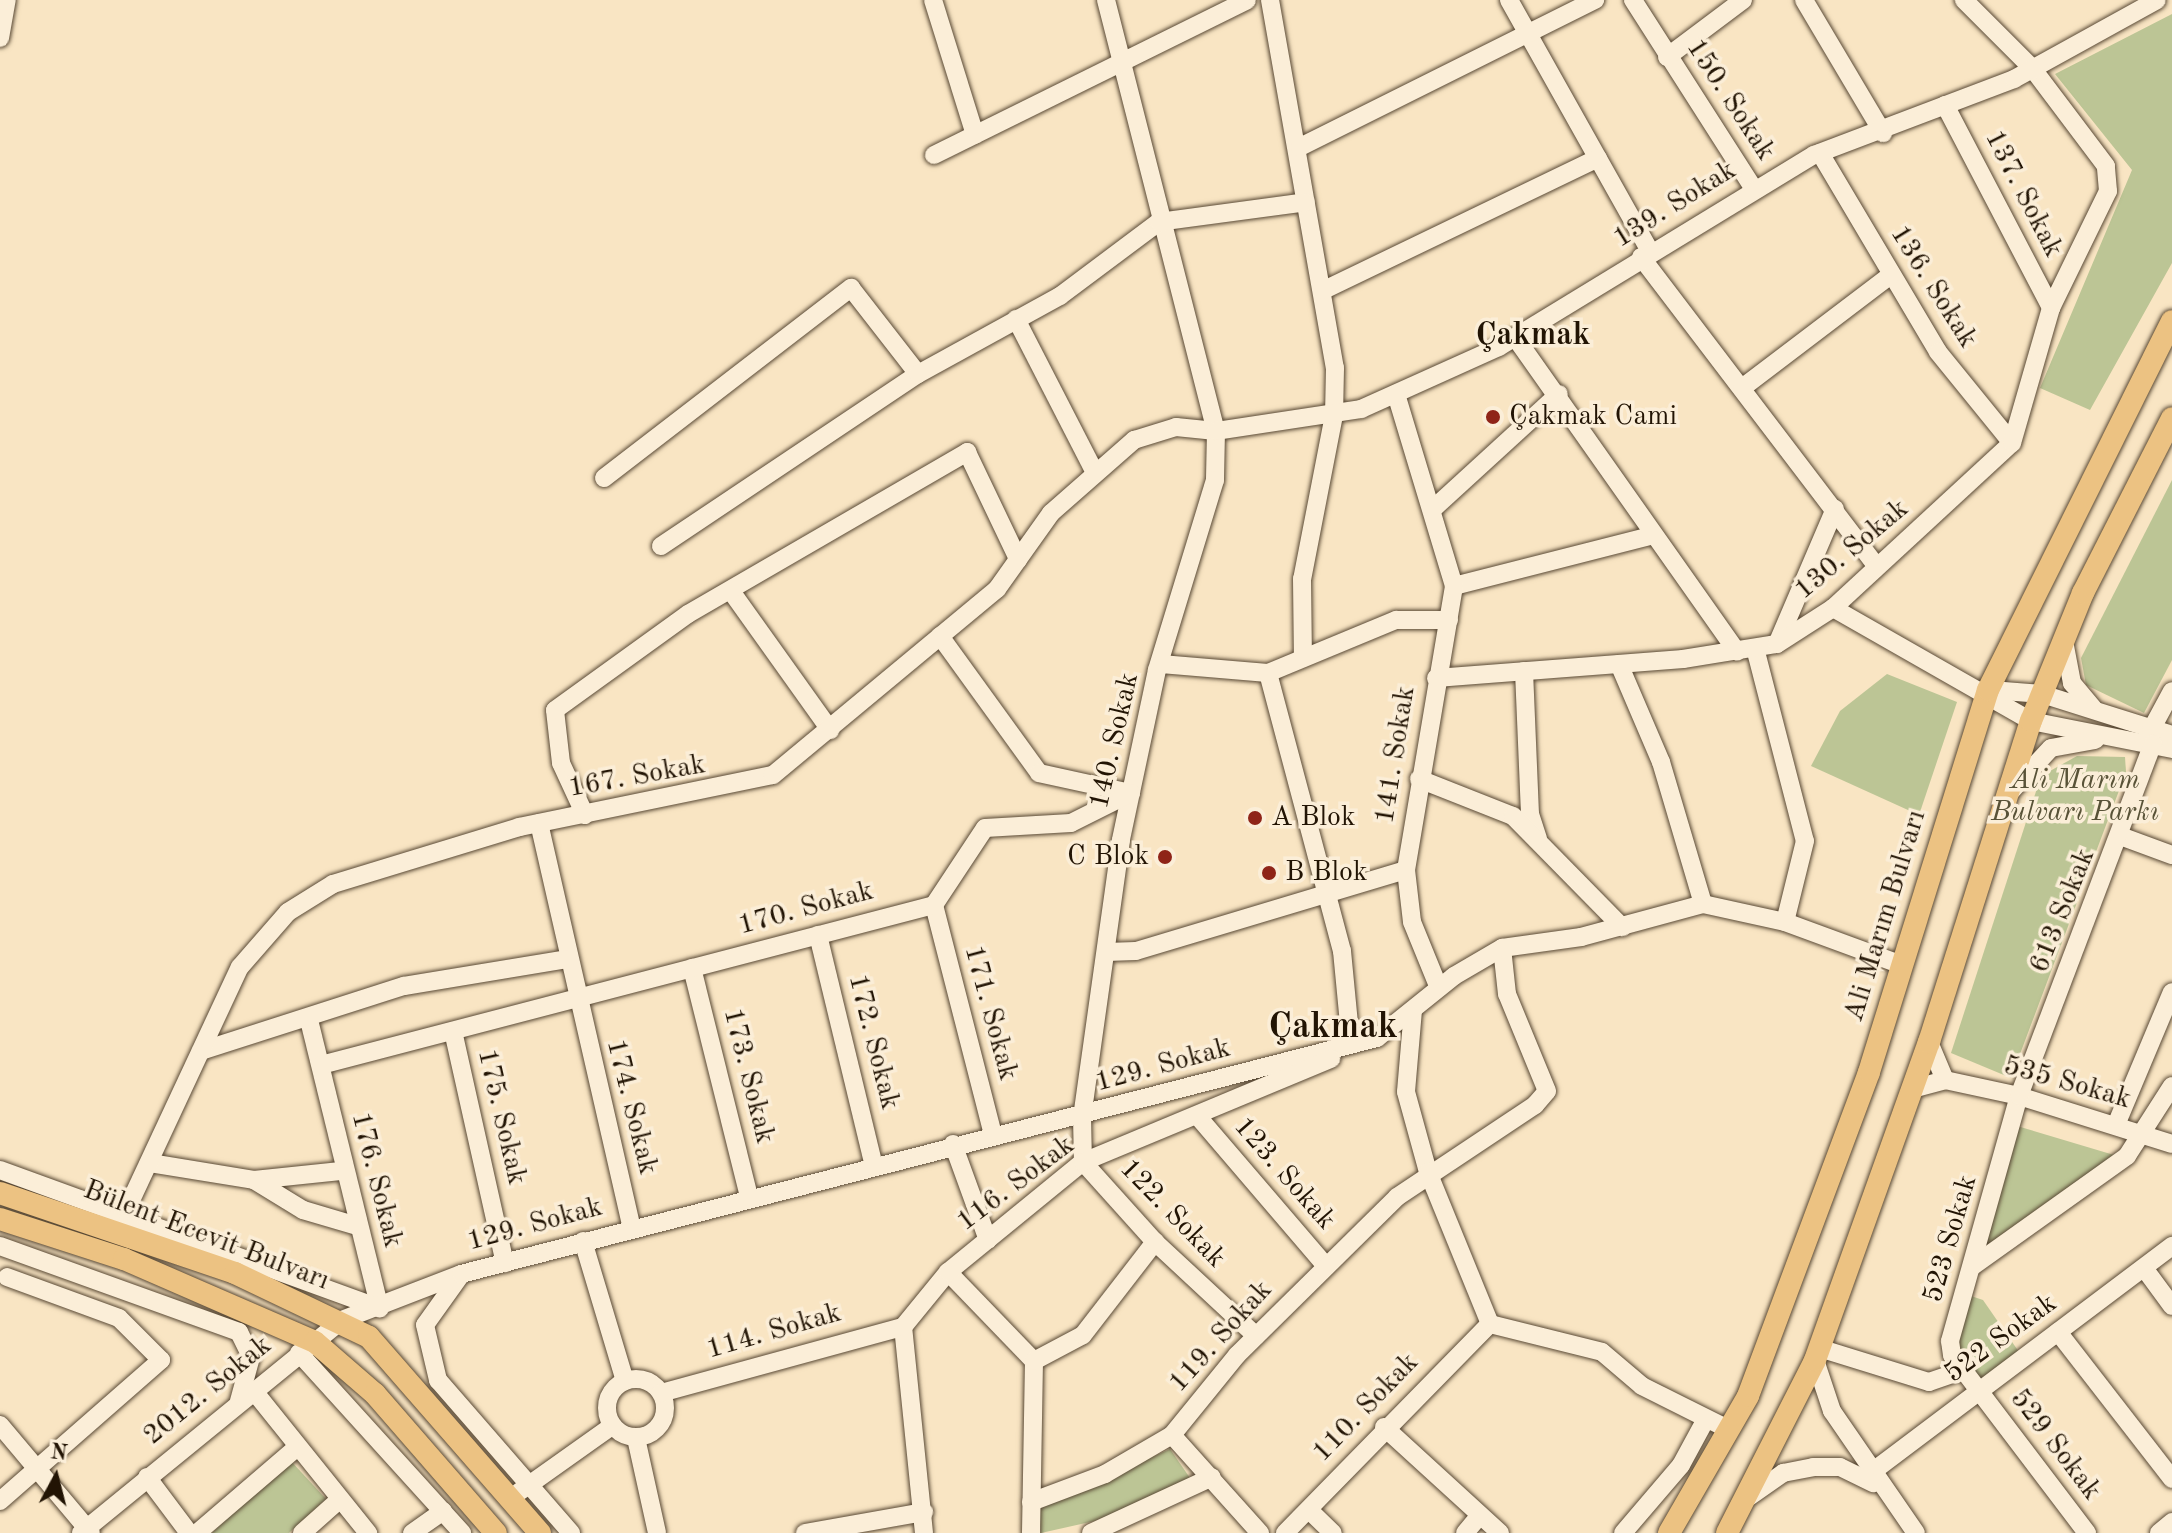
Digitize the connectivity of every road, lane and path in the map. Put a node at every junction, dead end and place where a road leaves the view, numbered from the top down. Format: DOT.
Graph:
graph roads {
  1 [pos="7,0"];
  2 [pos="933,0"];
  3 [pos="1106,0"];
  4 [pos="1247,0"];
  5 [pos="1270,0"];
  6 [pos="1509,0"];
  7 [pos="1595,0"];
  8 [pos="1633,0"];
  9 [pos="1743,0"];
  10 [pos="1804,0"];
  11 [pos="1964,0"];
  12 [pos="2148,3"];
  13 [pos="1525,30"];
  14 [pos="0,38"];
  15 [pos="1667,57"];
  16 [pos="1124,63"];
  17 [pos="2033,69"];
  18 [pos="1945,105"];
  19 [pos="1883,133"];
  20 [pos="975,135"];
  21 [pos="1300,147"];
  22 [pos="1820,153"];
  23 [pos="934,155"];
  24 [pos="1598,158"];
  25 [pos="1754,189"];
  26 [pos="1306,202"];
  27 [pos="1159,222"];
  28 [pos="1646,254"];
  29 [pos="1891,275"];
  30 [pos="1324,290"];
  31 [pos="2051,308"];
  32 [pos="1016,319"];
  33 [pos="2172,321"];
  34 [pos="1515,337"];
  35 [pos="918,374"];
  36 [pos="1742,388"];
  37 [pos="1396,394"];
  38 [pos="1559,394"];
  39 [pos="1334,415"];
  40 [pos="2172,418"];
  41 [pos="1216,431"];
  42 [pos="2012,443"];
  43 [pos="1094,471"];
  44 [pos="604,478"];
  45 [pos="1434,508"];
  46 [pos="1835,509"];
  47 [pos="1654,535"];
  48 [pos="661,546"];
  49 [pos="1018,559"];
  50 [pos="1876,565"];
  51 [pos="1454,586"];
  52 [pos="731,591"];
  53 [pos="1833,608"];
  54 [pos="1449,620"];
  55 [pos="940,636"];
  56 [pos="2064,641"];
  57 [pos="1777,644"];
  58 [pos="1746,650"];
  59 [pos="1303,658"];
  60 [pos="1161,664"];
  61 [pos="1619,664"];
  62 [pos="1524,671"];
  63 [pos="1268,673"];
  64 [pos="1436,678"];
  65 [pos="1988,690"];
  66 [pos="2172,691"];
  67 [pos="2042,694"];
  68 [pos="2031,721"];
  69 [pos="2115,729"];
  70 [pos="830,730"];
  71 [pos="2172,735"];
  72 [pos="2152,737"];
  73 [pos="2172,749"];
  74 [pos="1419,779"];
  75 [pos="1131,793"];
  76 [pos="2011,793"];
  77 [pos="585,815"];
  78 [pos="539,823"];
  79 [pos="2123,837"];
  80 [pos="2172,855"];
  81 [pos="1546,856"];
  82 [pos="1406,870"];
  83 [pos="1327,893"];
  84 [pos="1703,904"];
  85 [pos="934,905"];
  86 [pos="1785,922"];
  87 [pos="1622,927"];
  88 [pos="818,935"];
  89 [pos="1502,948"];
  90 [pos="1106,952"];
  91 [pos="567,959"];
  92 [pos="1899,964"];
  93 [pos="692,968"];
  94 [pos="1439,988"];
  95 [pos="2172,992"];
  96 [pos="575,999"];
  97 [pos="1413,1010"];
  98 [pos="309,1020"];
  99 [pos="453,1031"];
  100 [pos="1377,1038"];
  101 [pos="1929,1042"];
  102 [pos="1351,1045"];
  103 [pos="201,1051"];
  104 [pos="321,1065"];
  105 [pos="1945,1080"];
  106 [pos="2172,1086"];
  107 [pos="1912,1089"];
  108 [pos="2019,1096"];
  109 [pos="1082,1116"];
  110 [pos="1200,1119"];
  111 [pos="2116,1125"];
  112 [pos="993,1134"];
  113 [pos="2144,1135"];
  114 [pos="953,1144"];
  115 [pos="2172,1144"];
  116 [pos="1083,1162"];
  117 [pos="150,1163"];
  118 [pos="873,1163"];
  119 [pos="0,1170"];
  120 [pos="341,1171"];
  121 [pos="1428,1172"];
  122 [pos="254,1180"];
  123 [pos="0,1193"];
  124 [pos="749,1197"];
  125 [pos="126,1211"];
  126 [pos="0,1219"];
  127 [pos="357,1226"];
  128 [pos="632,1228"];
  129 [pos="988,1240"];
  130 [pos="583,1241"];
  131 [pos="1155,1242"];
  132 [pos="0,1246"];
  133 [pos="2172,1246"];
  134 [pos="22,1253"];
  135 [pos="505,1263"];
  136 [pos="1325,1265"];
  137 [pos="1973,1266"];
  138 [pos="2144,1268"];
  139 [pos="948,1272"];
  140 [pos="461,1274"];
  141 [pos="3,1276"];
  142 [pos="2172,1306"];
  143 [pos="380,1308"];
  144 [pos="342,1320"];
  145 [pos="1490,1324"];
  146 [pos="903,1327"];
  147 [pos="2058,1332"];
  148 [pos="1256,1336"];
  149 [pos="307,1347"];
  150 [pos="1817,1354"];
  151 [pos="1034,1361"];
  152 [pos="1963,1370"];
  153 [pos="625,1381"];
  154 [pos="1978,1390"];
  155 [pos="661,1393"];
  156 [pos="246,1395"];
  157 [pos="439,1398"];
  158 [pos="1706,1419"];
  159 [pos="0,1425"];
  160 [pos="612,1426"];
  161 [pos="1384,1427"];
  162 [pos="1730,1430"];
  163 [pos="1172,1435"];
  164 [pos="636,1438"];
  165 [pos="296,1448"];
  166 [pos="34,1470"];
  167 [pos="1867,1472"];
  168 [pos="147,1477"];
  169 [pos="1212,1477"];
  170 [pos="2172,1479"];
  171 [pos="519,1492"];
  172 [pos="1749,1497"];
  173 [pos="339,1500"];
  174 [pos="0,1501"];
  175 [pos="1031,1502"];
  176 [pos="1309,1510"];
  177 [pos="443,1511"];
  178 [pos="924,1512"];
  179 [pos="1480,1515"];
  180 [pos="2172,1522"];
  181 [pos="86,1531"];
  182 [pos="189,1533"];
  183 [pos="197,1533"];
  184 [pos="302,1533"];
  185 [pos="368,1533"];
  186 [pos="412,1533"];
  187 [pos="462,1533"];
  188 [pos="496,1533"];
  189 [pos="540,1533"];
  190 [pos="571,1533"];
  191 [pos="657,1533"];
  192 [pos="805,1533"];
  193 [pos="924,1533"];
  194 [pos="1031,1533"];
  195 [pos="1091,1533"];
  196 [pos="1260,1533"];
  197 [pos="1285,1533"];
  198 [pos="1333,1533"];
  199 [pos="1465,1533"];
  200 [pos="1500,1533"];
  201 [pos="1623,1533"];
  202 [pos="1669,1533"];
  203 [pos="1727,1533"];
  204 [pos="1916,1533"];
  205 [pos="2087,1533"];
  206 [pos="2159,1533"];
  1 -- 14 [label="street"];
  2 -- 20 [label="street"];
  3 -- 16 [label="street, 140. Sokak"];
  4 -- 16 [label="street"];
  5 -- 21 [label="street"];
  6 -- 13 [label="street"];
  7 -- 13 [label="street"];
  8 -- 15 [label="street, 150. Sokak"];
  9 -- 15 [label="street"];
  10 -- 19 [label="street"];
  11 -- 17 [label="street"];
  12 -- 17 [label="street, 139. Sokak"];
  13 -- 21 [label="street"];
  13 -- 24 [label="street"];
  15 -- 25 [label="street, 150. Sokak"];
  16 -- 20 [label="street"];
  16 -- 27 [label="street, 140. Sokak"];
  17 -- 18 [label="street, 139. Sokak"];
  17 -- 31 [label="street"];
  18 -- 19 [label="street, 139. Sokak"];
  18 -- 31 [label="street, 137. Sokak"];
  19 -- 22 [label="street, 139. Sokak"];
  20 -- 23 [label="street"];
  21 -- 26 [label="street"];
  22 -- 25 [label="street, 139. Sokak"];
  22 -- 29 [label="street, 136. Sokak"];
  24 -- 28 [label="street"];
  24 -- 30 [label="street"];
  25 -- 28 [label="street, 139. Sokak"];
  26 -- 27 [label="street"];
  26 -- 30 [label="street"];
  27 -- 32 [label="street"];
  27 -- 41 [label="street, 140. Sokak"];
  28 -- 34 [label="street, 139. Sokak"];
  28 -- 36 [label="street"];
  29 -- 36 [label="street"];
  29 -- 42 [label="street, 136. Sokak"];
  30 -- 39 [label="street"];
  31 -- 42 [label="street"];
  32 -- 35 [label="street"];
  32 -- 43 [label="street"];
  33 -- 65 [label="main road, Ali Marım Bulvarı"];
  34 -- 37 [label="street, 139. Sokak"];
  34 -- 38 [label="street"];
  35 -- 44 [label="street"];
  35 -- 48 [label="street"];
  36 -- 46 [label="street"];
  37 -- 39 [label="street, 139. Sokak"];
  37 -- 45 [label="street, 141. Sokak"];
  38 -- 45 [label="street"];
  38 -- 47 [label="street"];
  39 -- 41 [label="street, 139. Sokak"];
  39 -- 59 [label="street"];
  40 -- 56 [label="main road"];
  41 -- 43 [label="street, 167. Sokak"];
  41 -- 60 [label="street, 140. Sokak"];
  42 -- 50 [label="street, 130. Sokak"];
  43 -- 49 [label="street, 167. Sokak"];
  45 -- 51 [label="street, 141. Sokak"];
  46 -- 50 [label="street"];
  46 -- 57 [label="street"];
  47 -- 51 [label="street"];
  47 -- 58 [label="street"];
  49 -- 52 [label="street"];
  49 -- 55 [label="street, 167. Sokak"];
  50 -- 53 [label="street, 130. Sokak"];
  51 -- 54 [label="street, 141. Sokak"];
  52 -- 70 [label="street"];
  52 -- 77 [label="street"];
  53 -- 57 [label="street, 130. Sokak"];
  53 -- 65 [label="street"];
  54 -- 59 [label="street"];
  54 -- 64 [label="street, 141. Sokak"];
  55 -- 70 [label="street, 167. Sokak"];
  55 -- 75 [label="street"];
  56 -- 67 [label="main road"];
  56 -- 69 [label="street"];
  57 -- 58 [label="street, 130. Sokak"];
  58 -- 61 [label="street, 130. Sokak"];
  58 -- 86 [label="street"];
  59 -- 63 [label="street"];
  60 -- 63 [label="street"];
  60 -- 75 [label="street, 140. Sokak"];
  61 -- 62 [label="street, 130. Sokak"];
  61 -- 84 [label="street"];
  62 -- 64 [label="street, 130. Sokak"];
  62 -- 81 [label="street"];
  63 -- 83 [label="street"];
  64 -- 74 [label="street, 141. Sokak"];
  65 -- 67 [label="street"];
  65 -- 68 [label="street"];
  65 -- 92 [label="main road, Ali Marım Bulvarı"];
  66 -- 72 [label="street, 613 Sokak"];
  67 -- 68 [label="main road"];
  67 -- 69 [label="street"];
  68 -- 69 [label="street"];
  68 -- 76 [label="main road"];
  69 -- 72 [label="street"];
  69 -- 76 [label="street"];
  70 -- 77 [label="street, 167. Sokak"];
  71 -- 72 [label="street"];
  72 -- 73 [label="street"];
  72 -- 79 [label="street, 613 Sokak"];
  74 -- 81 [label="street"];
  74 -- 82 [label="street, 141. Sokak"];
  75 -- 85 [label="street"];
  75 -- 90 [label="street, 140. Sokak"];
  76 -- 101 [label="main road"];
  77 -- 78 [label="street, 167. Sokak"];
  78 -- 91 [label="street, 174. Sokak"];
  78 -- 103 [label="street, 167. Sokak"];
  79 -- 80 [label="street"];
  79 -- 108 [label="street, 613 Sokak"];
  81 -- 87 [label="street"];
  82 -- 83 [label="street"];
  82 -- 94 [label="street, 141. Sokak"];
  83 -- 90 [label="street"];
  83 -- 102 [label="street"];
  84 -- 86 [label="street, 129. Sokak"];
  84 -- 87 [label="street, 129. Sokak"];
  85 -- 88 [label="street, 170. Sokak"];
  85 -- 112 [label="street, 171. Sokak"];
  86 -- 92 [label="street, 129. Sokak"];
  87 -- 89 [label="street, 129. Sokak"];
  88 -- 93 [label="street, 170. Sokak"];
  88 -- 118 [label="street, 172. Sokak"];
  89 -- 94 [label="street, 129. Sokak"];
  89 -- 121 [label="street, 119. Sokak"];
  90 -- 109 [label="street, 140. Sokak"];
  91 -- 96 [label="street, 174. Sokak"];
  91 -- 98 [label="street"];
  92 -- 162 [label="main road, Ali Marım Bulvarı"];
  93 -- 96 [label="street, 170. Sokak"];
  93 -- 124 [label="street, 173. Sokak"];
  94 -- 97 [label="street, 129. Sokak"];
  95 -- 111 [label="street"];
  96 -- 99 [label="street, 170. Sokak"];
  96 -- 128 [label="street, 174. Sokak"];
  97 -- 100 [label="street, 129. Sokak"];
  97 -- 121 [label="street"];
  98 -- 103 [label="street"];
  98 -- 104 [label="street, 176. Sokak"];
  99 -- 104 [label="street, 170. Sokak"];
  99 -- 135 [label="street, 175. Sokak"];
  100 -- 102 [label="street, 129. Sokak"];
  100 -- 110 [label="street, 116. Sokak"];
  101 -- 105 [label="street"];
  101 -- 107 [label="main road"];
  102 -- 109 [label="street, 129. Sokak"];
  103 -- 117 [label="street, 167. Sokak"];
  104 -- 120 [label="street, 176. Sokak"];
  105 -- 107 [label="street"];
  105 -- 108 [label="street, 535 Sokak"];
  106 -- 113 [label="street"];
  107 -- 150 [label="main road"];
  108 -- 111 [label="street, 535 Sokak"];
  108 -- 137 [label="street, 523 Sokak"];
  109 -- 112 [label="street, 129. Sokak"];
  109 -- 116 [label="street, 122. Sokak"];
  110 -- 116 [label="street, 116. Sokak"];
  110 -- 136 [label="street, 123. Sokak"];
  111 -- 113 [label="street, 535 Sokak"];
  112 -- 114 [label="street, 129. Sokak"];
  113 -- 115 [label="street, 535 Sokak"];
  113 -- 137 [label="street"];
  114 -- 118 [label="street, 129. Sokak"];
  114 -- 129 [label="street"];
  116 -- 129 [label="street, 116. Sokak"];
  116 -- 131 [label="street, 122. Sokak"];
  117 -- 122 [label="street"];
  117 -- 125 [label="street, 167. Sokak"];
  118 -- 124 [label="street, 129. Sokak"];
  119 -- 125 [label="street"];
  120 -- 122 [label="street"];
  120 -- 127 [label="street, 176. Sokak"];
  121 -- 136 [label="street, 119. Sokak"];
  121 -- 145 [label="street"];
  122 -- 127 [label="street"];
  123 -- 144 [label="main road, Bülent Ecevit Bulvarı"];
  124 -- 128 [label="street, 129. Sokak"];
  125 -- 143 [label="street"];
  126 -- 149 [label="main road, Bülent Ecevit Bulvarı"];
  127 -- 143 [label="street, 176. Sokak"];
  128 -- 130 [label="street, 129. Sokak"];
  129 -- 139 [label="street, 116. Sokak"];
  130 -- 135 [label="street, 129. Sokak"];
  130 -- 153 [label="street"];
  131 -- 148 [label="street, 122. Sokak"];
  131 -- 151 [label="street"];
  132 -- 134 [label="street"];
  133 -- 138 [label="street, 522 Sokak"];
  134 -- 141 [label="street"];
  134 -- 156 [label="street"];
  135 -- 140 [label="street, 129. Sokak"];
  136 -- 148 [label="street, 119. Sokak"];
  137 -- 152 [label="street, 523 Sokak"];
  138 -- 142 [label="street"];
  138 -- 147 [label="street, 522 Sokak"];
  139 -- 146 [label="street, 116. Sokak"];
  139 -- 151 [label="street"];
  140 -- 143 [label="street, 129. Sokak"];
  140 -- 157 [label="street"];
  141 -- 166 [label="street"];
  143 -- 144 [label="street, 2012. Sokak"];
  144 -- 149 [label="street, 2012. Sokak"];
  144 -- 157 [label="main road, Bülent Ecevit Bulvarı"];
  145 -- 158 [label="street"];
  145 -- 161 [label="street, 110. Sokak"];
  146 -- 155 [label="street, 114. Sokak"];
  146 -- 178 [label="street"];
  147 -- 154 [label="street, 522 Sokak"];
  147 -- 170 [label="street"];
  148 -- 163 [label="street, 119. Sokak"];
  149 -- 156 [label="street, 2012. Sokak"];
  149 -- 177 [label="street"];
  149 -- 188 [label="main road, Bülent Ecevit Bulvarı"];
  150 -- 152 [label="street"];
  150 -- 167 [label="street"];
  150 -- 172 [label="main road"];
  151 -- 175 [label="street"];
  152 -- 154 [label="street, 523 Sokak"];
  153 -- 155 [label="street"];
  153 -- 160 [label="street"];
  154 -- 167 [label="street, 522 Sokak"];
  154 -- 205 [label="street, 529 Sokak"];
  155 -- 164 [label="street"];
  156 -- 165 [label="street"];
  156 -- 168 [label="street, 2012. Sokak"];
  157 -- 171 [label="main road, Bülent Ecevit Bulvarı"];
  158 -- 162 [label="street"];
  158 -- 201 [label="street"];
  159 -- 166 [label="street"];
  160 -- 164 [label="street"];
  160 -- 171 [label="street"];
  161 -- 176 [label="street, 110. Sokak"];
  161 -- 179 [label="street"];
  162 -- 202 [label="main road, Ali Marım Bulvarı"];
  163 -- 169 [label="street"];
  163 -- 175 [label="street, 119. Sokak"];
  164 -- 191 [label="street"];
  165 -- 173 [label="street"];
  165 -- 183 [label="street"];
  166 -- 174 [label="street"];
  166 -- 181 [label="street"];
  167 -- 172 [label="street"];
  167 -- 204 [label="street"];
  168 -- 181 [label="street, 2012. Sokak"];
  168 -- 182 [label="street"];
  169 -- 195 [label="street"];
  169 -- 196 [label="street"];
  171 -- 189 [label="main road, Bülent Ecevit Bulvarı"];
  171 -- 190 [label="street"];
  172 -- 203 [label="main road"];
  173 -- 184 [label="street"];
  173 -- 185 [label="street"];
  175 -- 194 [label="street"];
  176 -- 197 [label="street, 110. Sokak"];
  176 -- 198 [label="street"];
  177 -- 186 [label="street"];
  177 -- 187 [label="street"];
  178 -- 192 [label="street"];
  178 -- 193 [label="street"];
  179 -- 199 [label="street"];
  179 -- 200 [label="street"];
  180 -- 206 [label="street"];
}
